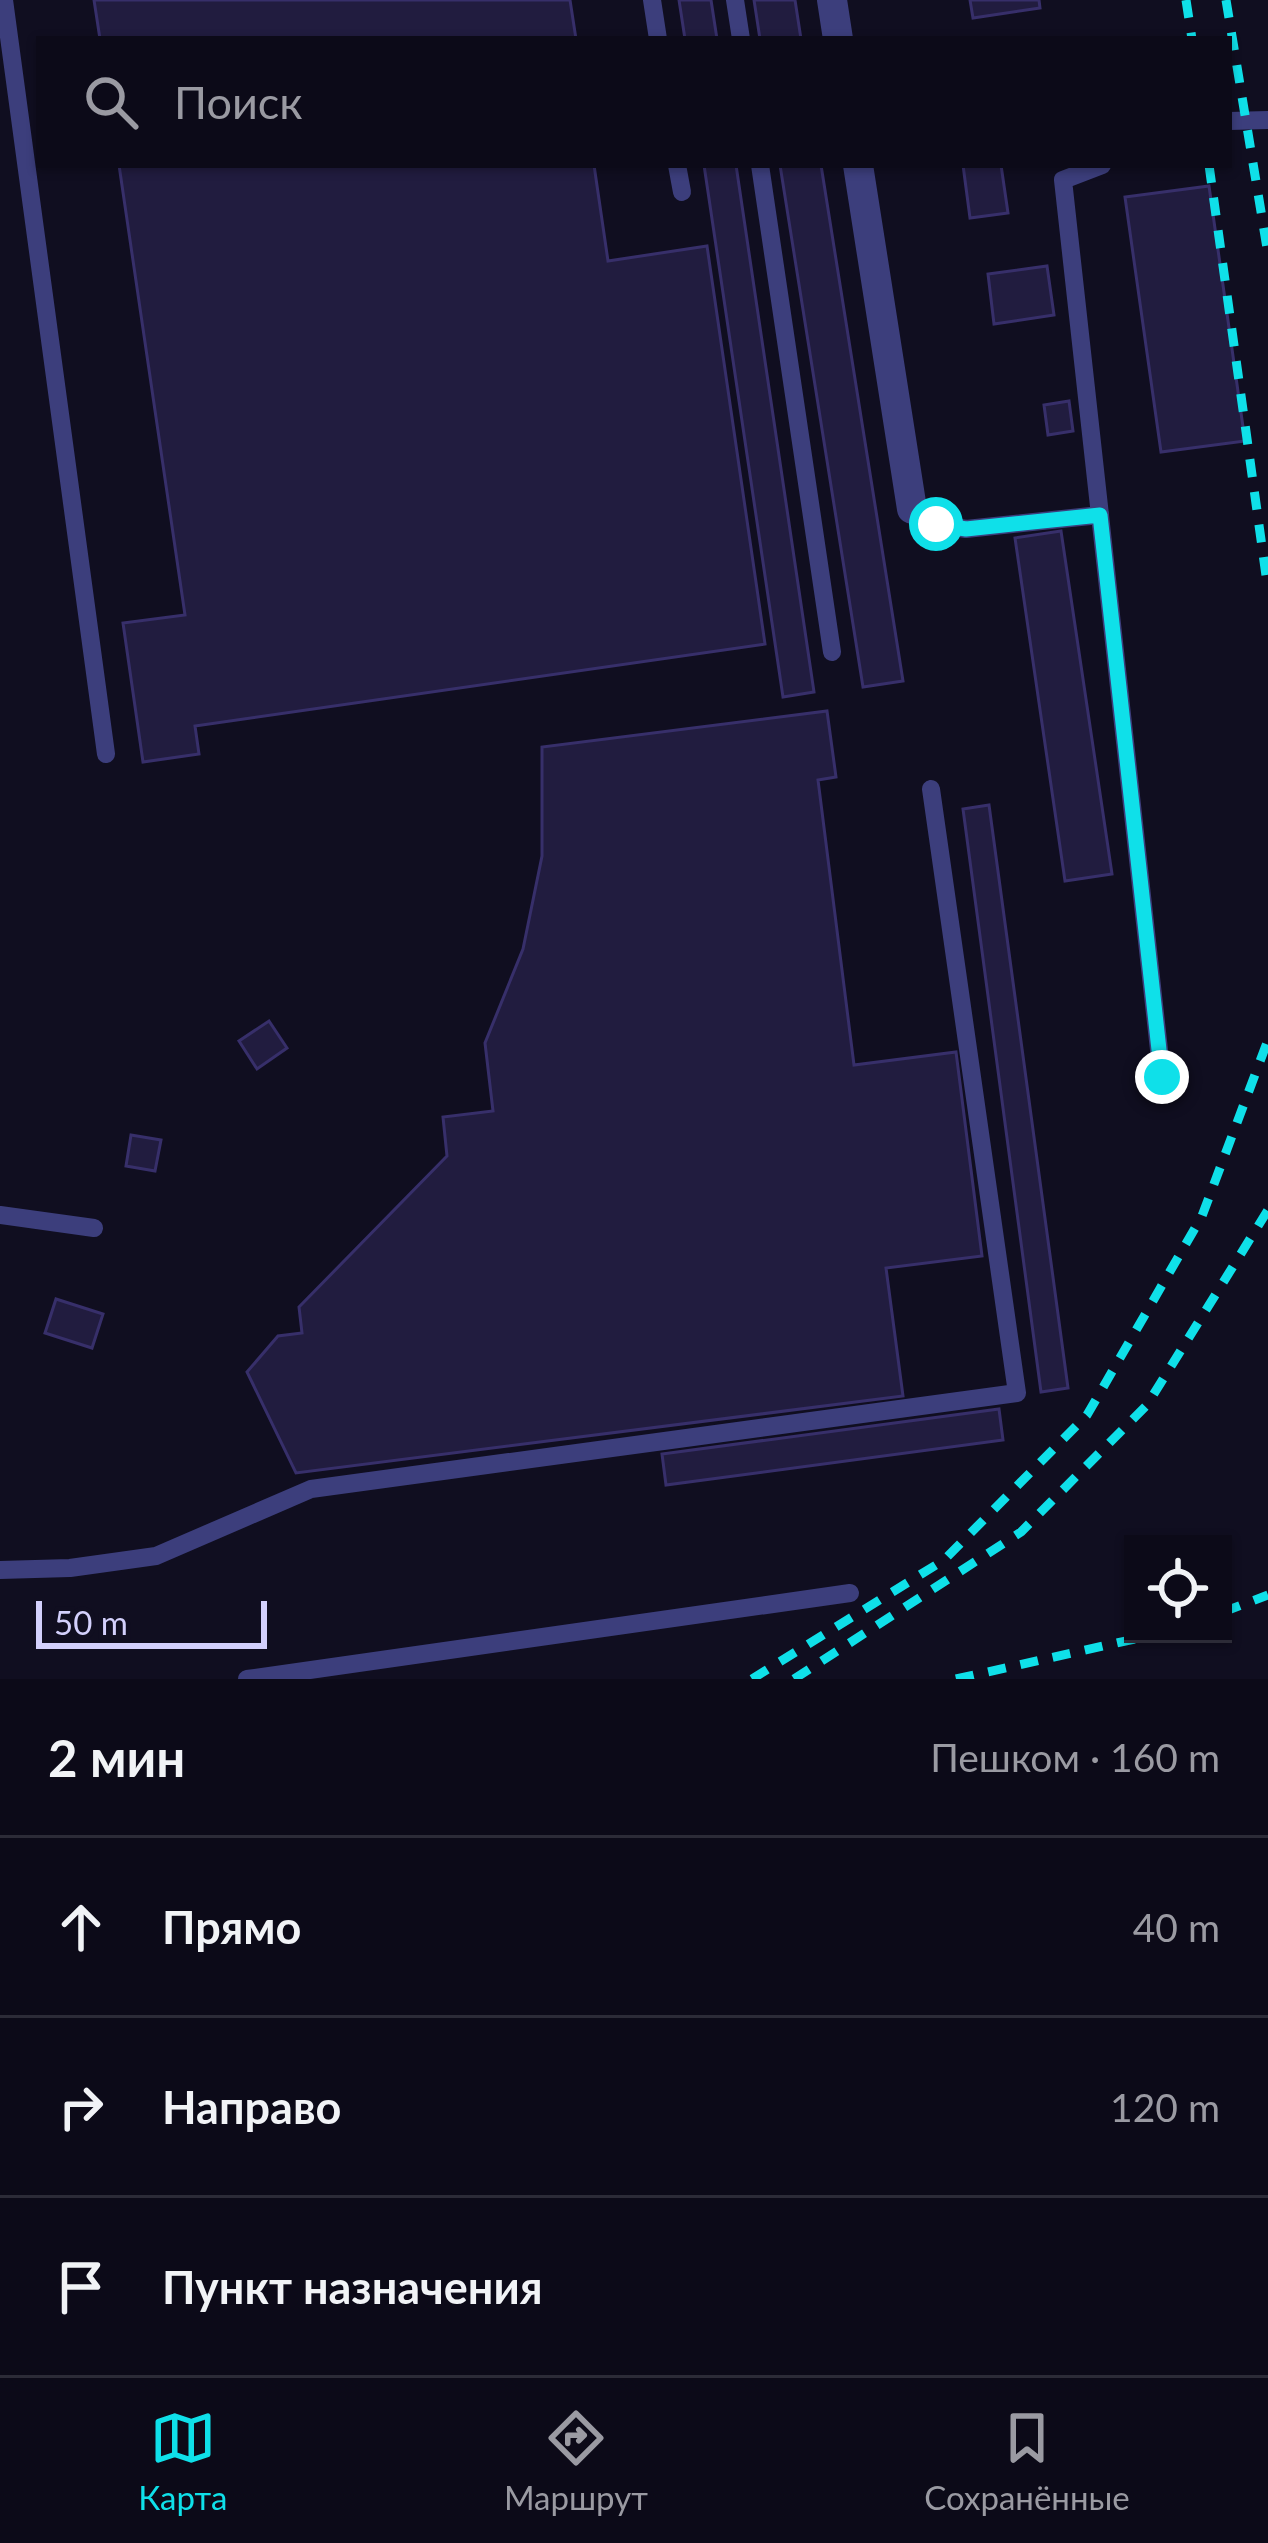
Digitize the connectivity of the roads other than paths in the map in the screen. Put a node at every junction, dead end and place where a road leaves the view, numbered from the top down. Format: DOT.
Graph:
graph roads {
  1 [pos="4,0"];
  2 [pos="652,0"];
  3 [pos="735,0"];
  4 [pos="832,0"];
  5 [pos="658,36"];
  6 [pos="741,36"];
  7 [pos="838,36"];
  8 [pos="1268,120"];
  9 [pos="1232,122"];
  10 [pos="678,168"];
  11 [pos="760,168"];
  12 [pos="858,168"];
  13 [pos="1094,168"];
  14 [pos="682,192"];
  15 [pos="912,509"];
  16 [pos="1100,515"];
  17 [pos="832,652"];
  18 [pos="106,754"];
  19 [pos="931,789"];
  20 [pos="1162,1077"];
  21 [pos="0,1215"];
  22 [pos="94,1228"];
  23 [pos="0,1570"];
  24 [pos="850,1593"];
  25 [pos="248,1679"];
  1 -- 18 [label="lane"];
  2 -- 5 [label="lane"];
  3 -- 6 [label="lane"];
  4 -- 7 [label="street"];
  8 -- 9 [label="lane"];
  10 -- 14 [label="lane"];
  11 -- 17 [label="lane"];
  12 -- 15 [label="street"];
  13 -- 16 [label="lane"];
  15 -- 16 [label="lane"];
  16 -- 20 [label="lane"];
  19 -- 23 [label="lane"];
  21 -- 22 [label="lane"];
  24 -- 25 [label="lane"];
}
